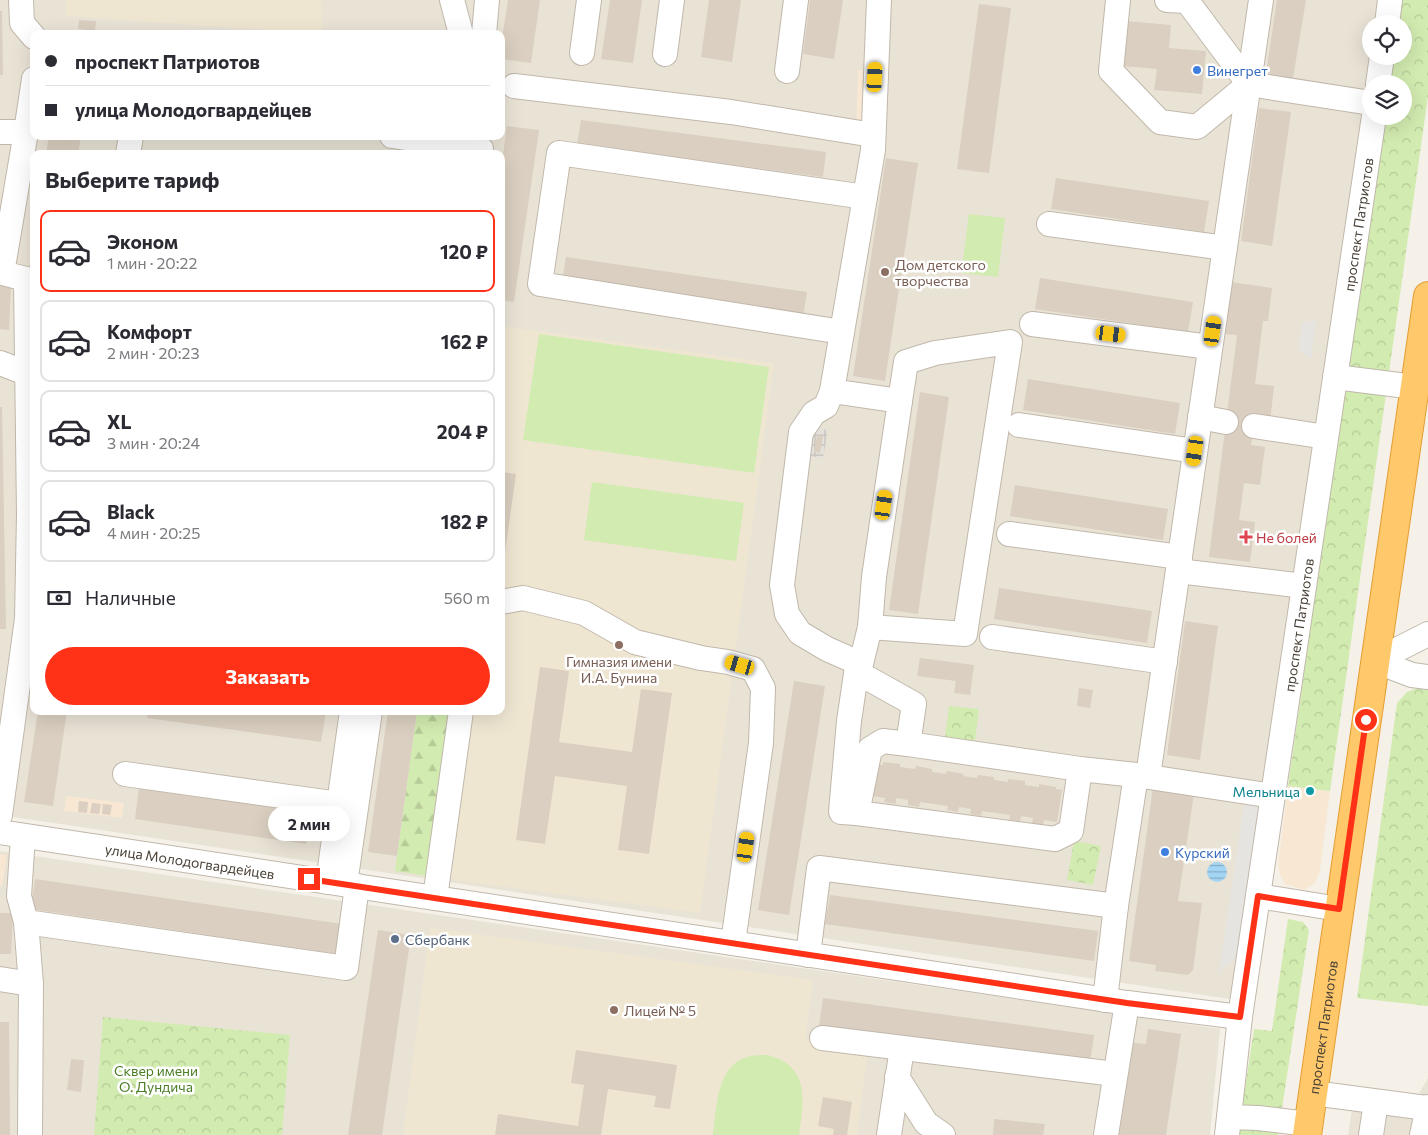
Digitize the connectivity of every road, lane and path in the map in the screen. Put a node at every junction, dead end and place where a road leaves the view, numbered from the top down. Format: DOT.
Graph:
graph roads {
  1 [pos="21,0"];
  2 [pos="452,0"];
  3 [pos="488,0"];
  4 [pos="589,0"];
  5 [pos="672,0"];
  6 [pos="796,0"];
  7 [pos="879,0"];
  8 [pos="1118,0"];
  9 [pos="1168,0"];
  10 [pos="1261,0"];
  11 [pos="1390,0"];
  12 [pos="1388,15"];
  13 [pos="460,30"];
  14 [pos="484,30"];
  15 [pos="30,32"];
  16 [pos="582,53"];
  17 [pos="665,54"];
  18 [pos="787,71"];
  19 [pos="1249,84"];
  20 [pos="514,86"];
  21 [pos="1362,102"];
  22 [pos="30,106"];
  23 [pos="1373,125"];
  24 [pos="0,132"];
  25 [pos="26,132"];
  26 [pos="873,135"];
  27 [pos="428,140"];
  28 [pos="481,146"];
  29 [pos="865,197"];
  30 [pos="1048,224"];
  31 [pos="1225,248"];
  32 [pos="3,260"];
  33 [pos="1428,296"];
  34 [pos="1032,324"];
  35 [pos="842,332"];
  36 [pos="1210,347"];
  37 [pos="0,363"];
  38 [pos="30,373"];
  39 [pos="1335,378"];
  40 [pos="1415,386"];
  41 [pos="832,391"];
  42 [pos="900,401"];
  43 [pos="1200,417"];
  44 [pos="1420,418"];
  45 [pos="1226,422"];
  46 [pos="1019,425"];
  47 [pos="1254,426"];
  48 [pos="1326,438"];
  49 [pos="1195,451"];
  50 [pos="1009,534"];
  51 [pos="1179,564"];
  52 [pos="1304,586"];
  53 [pos="505,601"];
  54 [pos="870,627"];
  55 [pos="1428,634"];
  56 [pos="992,637"];
  57 [pos="1165,662"];
  58 [pos="1375,662"];
  59 [pos="859,669"];
  60 [pos="1428,677"];
  61 [pos="9,679"];
  62 [pos="351,715"];
  63 [pos="369,715"];
  64 [pos="460,715"];
  65 [pos="908,744"];
  66 [pos="1080,769"];
  67 [pos="125,774"];
  68 [pos="1142,776"];
  69 [pos="1273,796"];
  70 [pos="339,804"];
  71 [pos="857,813"];
  72 [pos="0,815"];
  73 [pos="0,832"];
  74 [pos="23,836"];
  75 [pos="343,884"];
  76 [pos="1258,896"];
  77 [pos="435,898"];
  78 [pos="1116,906"];
  79 [pos="1339,909"];
  80 [pos="26,922"];
  81 [pos="733,943"];
  82 [pos="808,955"];
  83 [pos="0,979"];
  84 [pos="31,984"];
  85 [pos="1116,1002"];
  86 [pos="1240,1017"];
  87 [pos="822,1038"];
  88 [pos="902,1048"];
  89 [pos="1115,1074"];
  90 [pos="897,1077"];
  91 [pos="1313,1093"];
  92 [pos="1376,1102"];
  93 [pos="1428,1107"];
  94 [pos="1228,1126"];
  95 [pos="1308,1129"];
  96 [pos="30,1135"];
  97 [pos="888,1135"];
  98 [pos="943,1135"];
  99 [pos="1106,1135"];
  100 [pos="1371,1135"];
  101 [pos="1422,1135"];
  1 -- 15 [label="street"];
  2 -- 13 [label="street"];
  3 -- 14 [label="street"];
  4 -- 16 [label="street"];
  5 -- 17 [label="street"];
  6 -- 18 [label="street"];
  7 -- 26 [label="street"];
  8 -- 19 [label="street"];
  9 -- 19 [label="street"];
  10 -- 19 [label="street"];
  11 -- 12 [label="street"];
  19 -- 21 [label="street"];
  19 -- 31 [label="street"];
  20 -- 26 [label="street"];
  22 -- 25 [label="street"];
  23 -- 39 [label="street, проспект Патриотов"];
  24 -- 25 [label="street"];
  25 -- 32 [label="street"];
  26 -- 29 [label="street"];
  27 -- 28 [label="street"];
  29 -- 35 [label="street"];
  29 -- 35 [label="street"];
  30 -- 31 [label="street"];
  31 -- 36 [label="street"];
  32 -- 38 [label="street"];
  33 -- 40 [label="highway, проспект Патриотов"];
  34 -- 36 [label="street"];
  35 -- 41 [label="street"];
  36 -- 43 [label="street"];
  37 -- 38 [label="street"];
  38 -- 61 [label="street"];
  39 -- 40 [label="street"];
  39 -- 48 [label="street, проспект Патриотов"];
  40 -- 44 [label="highway, проспект Патриотов"];
  41 -- 42 [label="street"];
  41 -- 59 [label="street"];
  42 -- 54 [label="street"];
  42 -- 54 [label="street"];
  43 -- 45 [label="street"];
  43 -- 49 [label="street"];
  44 -- 58 [label="highway, проспект Патриотов"];
  46 -- 49 [label="street"];
  47 -- 48 [label="street"];
  48 -- 52 [label="street, проспект Патриотов"];
  49 -- 51 [label="street"];
  50 -- 51 [label="street"];
  51 -- 52 [label="street"];
  51 -- 57 [label="street"];
  52 -- 69 [label="street, проспект Патриотов"];
  53 -- 81 [label="street"];
  54 -- 59 [label="street"];
  55 -- 58 [label="street"];
  56 -- 57 [label="street"];
  57 -- 68 [label="street"];
  58 -- 60 [label="street"];
  58 -- 79 [label="highway, проспект Патриотов"];
  59 -- 65 [label="street"];
  59 -- 71 [label="street"];
  61 -- 72 [label="street"];
  62 -- 70 [label="street"];
  63 -- 75 [label="street"];
  64 -- 77 [label="street"];
  65 -- 66 [label="street"];
  65 -- 71 [label="street"];
  66 -- 68 [label="street"];
  66 -- 71 [label="street"];
  67 -- 70 [label="street"];
  68 -- 69 [label="street"];
  68 -- 78 [label="street"];
  69 -- 76 [label="street, проспект Патриотов"];
  70 -- 75 [label="street"];
  73 -- 74 [label="street, улица Молодогвардейцев"];
  74 -- 75 [label="street, улица Молодогвардейцев"];
  74 -- 80 [label="street"];
  75 -- 77 [label="street, улица Молодогвардейцев"];
  75 -- 80 [label="street"];
  76 -- 79 [label="street"];
  76 -- 86 [label="street, проспект Патриотов"];
  77 -- 81 [label="street, улица Молодогвардейцев"];
  78 -- 82 [label="street"];
  78 -- 85 [label="street"];
  79 -- 91 [label="highway, проспект Патриотов"];
  80 -- 84 [label="street"];
  81 -- 82 [label="street, улица Молодогвардейцев"];
  82 -- 85 [label="street, улица Молодогвардейцев"];
  83 -- 84 [label="street"];
  84 -- 96 [label="street"];
  85 -- 86 [label="street, улица Молодогвардейцев"];
  85 -- 89 [label="street"];
  86 -- 94 [label="street, проспект Патриотов"];
  87 -- 88 [label="street"];
  88 -- 89 [label="street"];
  88 -- 90 [label="street"];
  89 -- 99 [label="street"];
  90 -- 97 [label="street"];
  90 -- 98 [label="street"];
  91 -- 92 [label="street"];
  91 -- 95 [label="highway, проспект Патриотов"];
  92 -- 93 [label="street"];
  92 -- 100 [label="street"];
  93 -- 101 [label="street"];
  94 -- 95 [label="street"];
}
